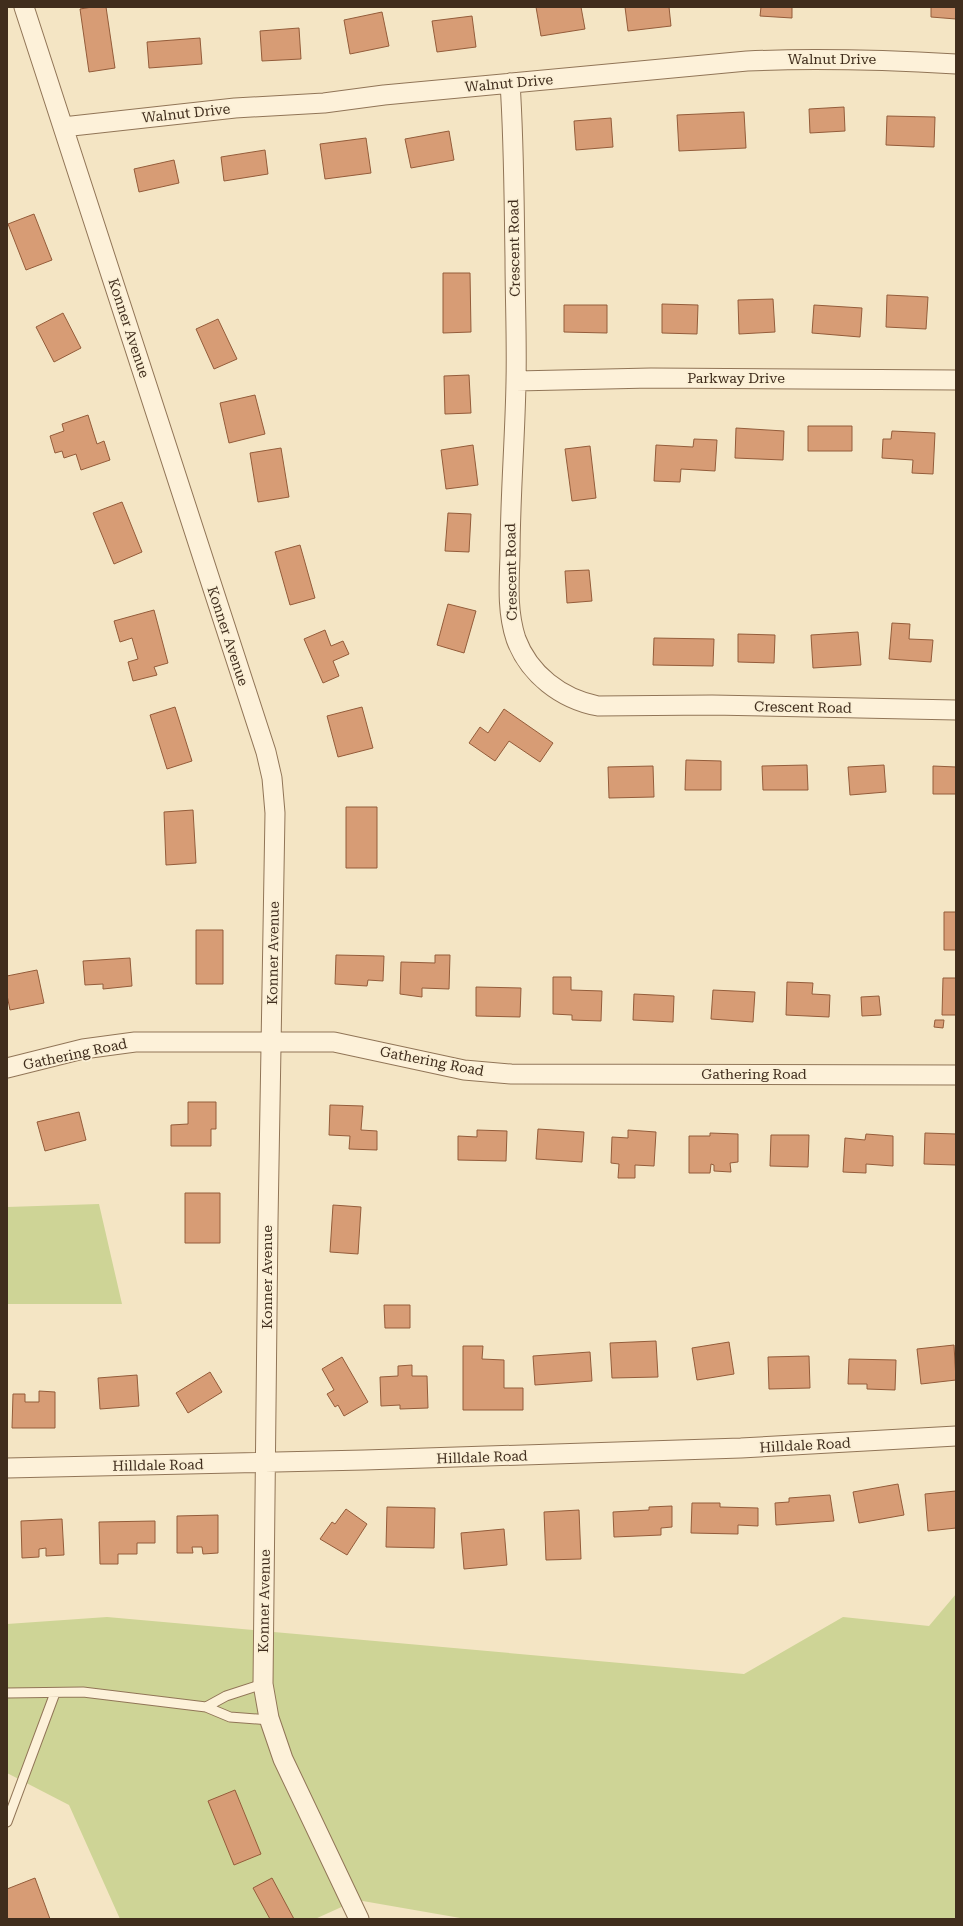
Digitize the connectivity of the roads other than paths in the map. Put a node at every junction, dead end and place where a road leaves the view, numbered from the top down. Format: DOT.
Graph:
graph roads {
  1 [pos="24,7"];
  2 [pos="956,64"];
  3 [pos="510,83"];
  4 [pos="63,127"];
  5 [pos="956,380"];
  6 [pos="516,381"];
  7 [pos="956,710"];
  8 [pos="272,1043"];
  9 [pos="7,1068"];
  10 [pos="956,1075"];
  11 [pos="956,1436"];
  12 [pos="266,1462"];
  13 [pos="7,1468"];
  14 [pos="264,1684"];
  15 [pos="7,1693"];
  16 [pos="54,1693"];
  17 [pos="206,1707"];
  18 [pos="270,1720"];
  19 [pos="7,1822"];
  20 [pos="359,1919"];
  1 -- 4 [label="street, Konner Avenue"];
  2 -- 3 [label="street, Walnut Drive"];
  3 -- 4 [label="street, Walnut Drive"];
  3 -- 6 [label="street, Crescent Road"];
  4 -- 8 [label="street, Konner Avenue"];
  5 -- 6 [label="street, Parkway Drive"];
  6 -- 7 [label="street, Crescent Road"];
  8 -- 9 [label="street, Gathering Road"];
  8 -- 10 [label="street, Gathering Road"];
  8 -- 12 [label="street, Konner Avenue"];
  11 -- 12 [label="street, Hilldale Road"];
  12 -- 13 [label="street, Hilldale Road"];
  12 -- 14 [label="street, Konner Avenue"];
  14 -- 17 [label="lane"];
  14 -- 18 [label="street, Konner Avenue"];
  15 -- 16 [label="lane"];
  16 -- 17 [label="lane"];
  16 -- 19 [label="lane"];
  17 -- 18 [label="lane"];
  18 -- 20 [label="street, Konner Avenue"];
}
